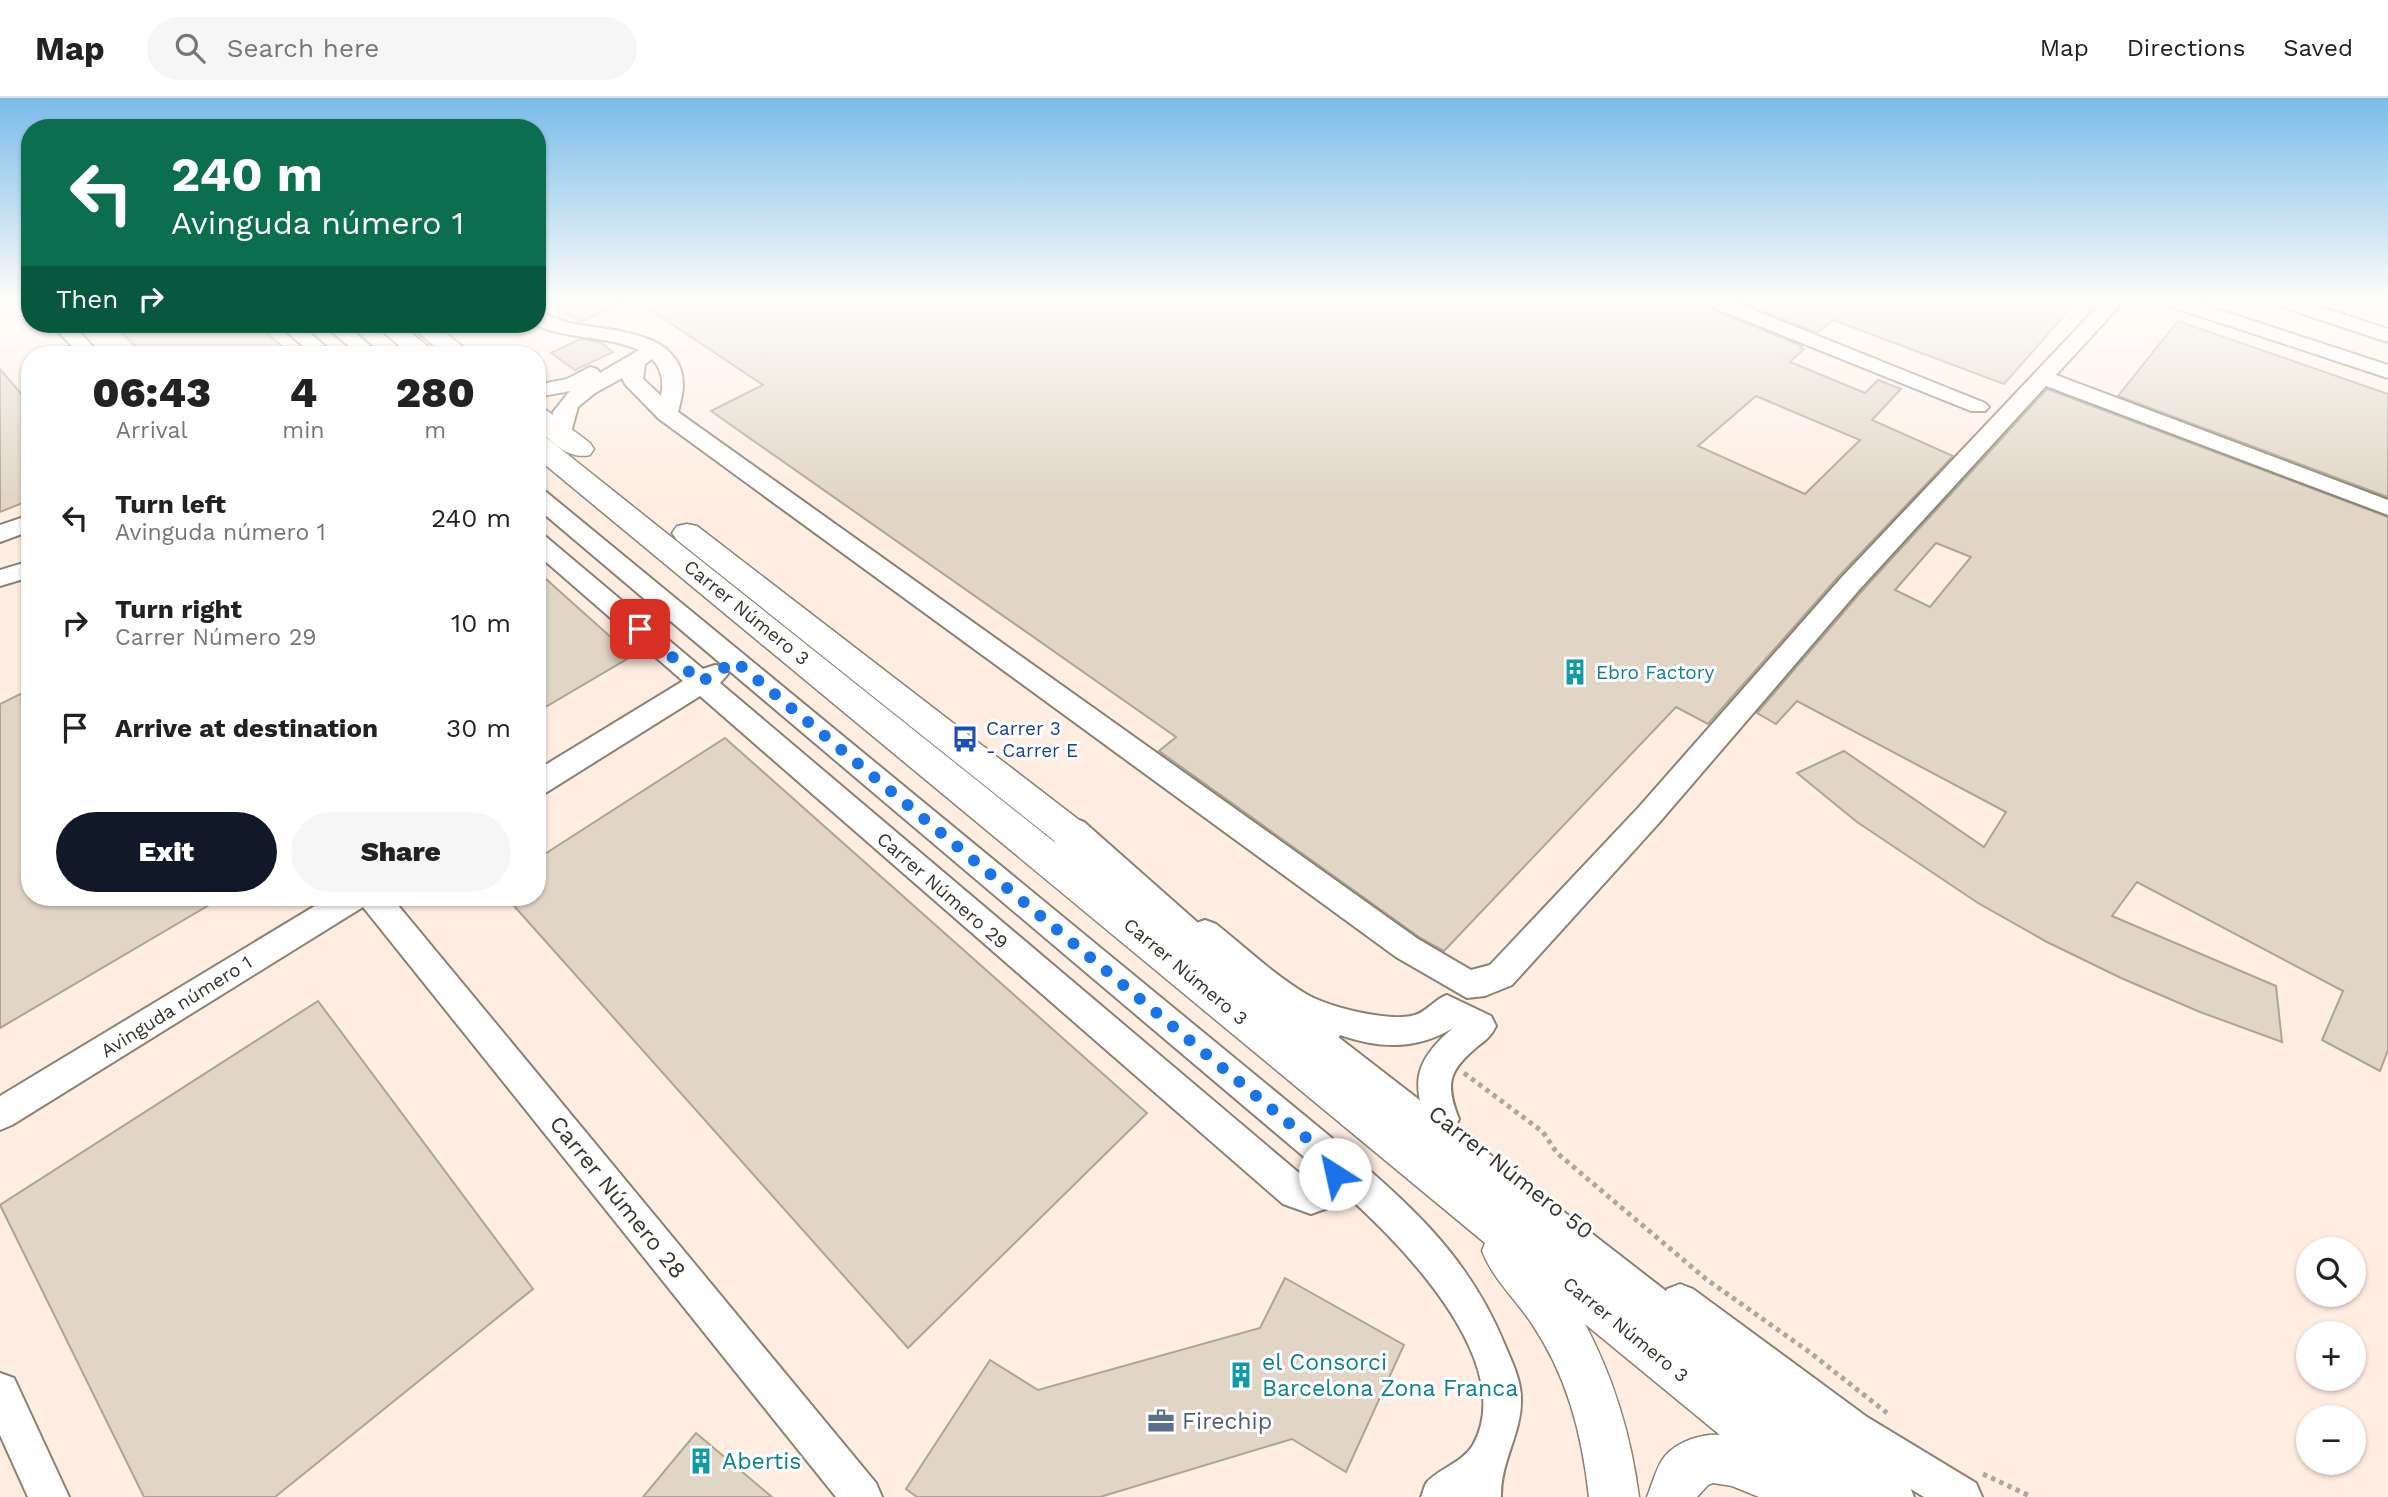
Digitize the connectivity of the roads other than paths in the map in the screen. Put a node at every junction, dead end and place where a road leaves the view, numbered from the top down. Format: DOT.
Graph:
graph roads {
  1 [pos="605,366"];
  2 [pos="629,366"];
  3 [pos="634,366"];
  4 [pos="666,366"];
  5 [pos="1877,366"];
  6 [pos="2052,366"];
  7 [pos="2371,366"];
  8 [pos="2388,372"];
  9 [pos="2042,377"];
  10 [pos="546,389"];
  11 [pos="1978,407"];
  12 [pos="667,414"];
  13 [pos="546,433"];
  14 [pos="546,439"];
  15 [pos="546,441"];
  16 [pos="546,504"];
  17 [pos="2388,508"];
  18 [pos="21,526"];
  19 [pos="0,534"];
  20 [pos="546,549"];
  21 [pos="21,554"];
  22 [pos="0,560"];
  23 [pos="21,572"];
  24 [pos="0,578"];
  25 [pos="735,661"];
  26 [pos="701,682"];
  27 [pos="546,778"];
  28 [pos="1070,834"];
  29 [pos="990,875"];
  30 [pos="956,902"];
  31 [pos="340,906"];
  32 [pos="381,906"];
  33 [pos="1297,1005"];
  34 [pos="0,1114"];
  35 [pos="1443,1119"];
  36 [pos="1328,1175"];
  37 [pos="1447,1184"];
  38 [pos="0,1392"];
  39 [pos="1484,1478"];
  40 [pos="1969,1484"];
  41 [pos="49,1497"];
  42 [pos="862,1497"];
  43 [pos="1441,1497"];
  44 [pos="1614,1497"];
  45 [pos="1672,1497"];
  46 [pos="1808,1497"];
  47 [pos="1836,1497"];
  48 [pos="1886,1497"];
  1 -- 10 [label="street"];
  2 -- 13 [label="street"];
  3 -- 12 [label="street"];
  4 -- 12 [label="street"];
  5 -- 11 [label="street"];
  6 -- 9 [label="street"];
  7 -- 8 [label="street"];
  9 -- 12 [label="street"];
  9 -- 17 [label="street"];
  14 -- 28 [label="main road, Carrer Número 3"];
  15 -- 37 [label="main road, Carrer Número 3"];
  16 -- 25 [label="street"];
  18 -- 19 [label="street"];
  20 -- 26 [label="street, Carrer Número 29"];
  21 -- 22 [label="street"];
  23 -- 24 [label="street"];
  25 -- 26 [label="street"];
  25 -- 29 [label="street"];
  26 -- 27 [label="street"];
  26 -- 30 [label="street, Carrer Número 29"];
  28 -- 33 [label="street, Carrer Número 50"];
  28 -- 48 [label="highway"];
  29 -- 30 [label="street"];
  29 -- 36 [label="street"];
  30 -- 36 [label="street, Carrer Número 29"];
  31 -- 34 [label="street, Avinguda número 1"];
  32 -- 42 [label="street, Carrer Número 28"];
  33 -- 35 [label="street, Carrer Número 50"];
  33 -- 35 [label="street"];
  35 -- 40 [label="street, Carrer Número 50"];
  36 -- 39 [label="street, Carrer Número 29"];
  37 -- 44 [label="main road"];
  37 -- 47 [label="main road, Carrer Número 3"];
  38 -- 41 [label="street"];
  39 -- 43 [label="street"];
  45 -- 46 [label="main road"];
}
